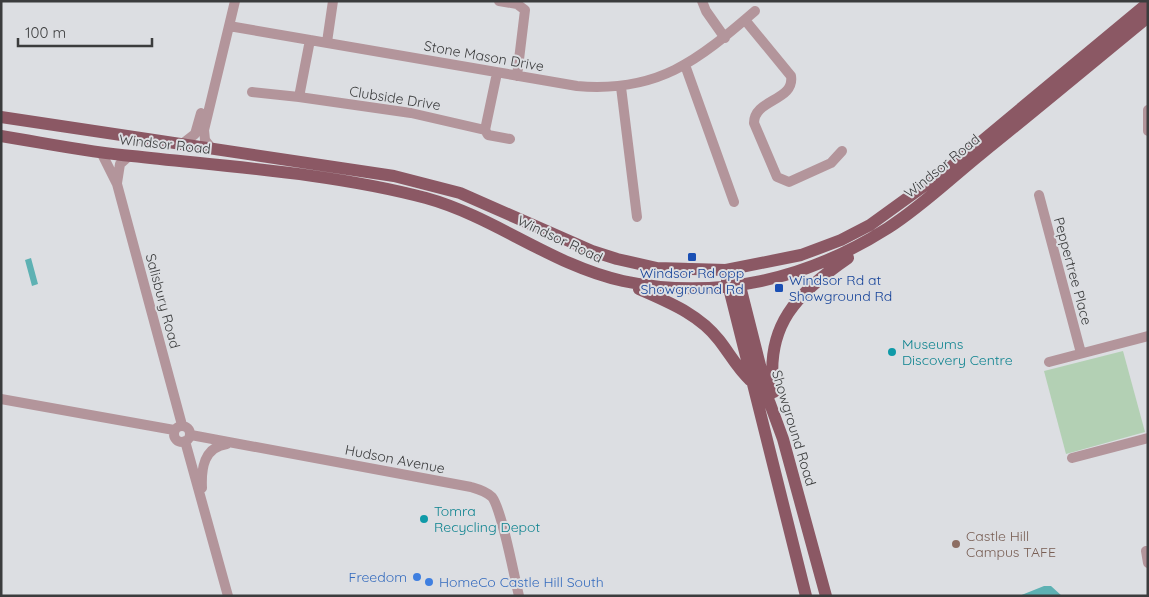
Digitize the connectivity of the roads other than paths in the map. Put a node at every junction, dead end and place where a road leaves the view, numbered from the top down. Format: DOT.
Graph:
graph roads {
  1 [pos="235,1"];
  2 [pos="333,1"];
  3 [pos="499,1"];
  4 [pos="702,1"];
  5 [pos="1148,3"];
  6 [pos="755,11"];
  7 [pos="1148,16"];
  8 [pos="745,20"];
  9 [pos="229,26"];
  10 [pos="725,38"];
  11 [pos="310,40"];
  12 [pos="326,42"];
  13 [pos="685,65"];
  14 [pos="218,67"];
  15 [pos="497,73"];
  16 [pos="517,76"];
  17 [pos="621,87"];
  18 [pos="252,92"];
  19 [pos="299,97"];
  20 [pos="1148,110"];
  21 [pos="1,117"];
  22 [pos="485,130"];
  23 [pos="1148,131"];
  24 [pos="1,136"];
  25 [pos="510,139"];
  26 [pos="182,145"];
  27 [pos="212,149"];
  28 [pos="842,150"];
  29 [pos="102,152"];
  30 [pos="129,156"];
  31 [pos="117,184"];
  32 [pos="1039,195"];
  33 [pos="734,202"];
  34 [pos="637,218"];
  35 [pos="890,227"];
  36 [pos="731,269"];
  37 [pos="621,281"];
  38 [pos="734,287"];
  39 [pos="1148,336"];
  40 [pos="1081,353"];
  41 [pos="1049,362"];
  42 [pos="750,380"];
  43 [pos="1,400"];
  44 [pos="178,428"];
  45 [pos="188,438"];
  46 [pos="1148,438"];
  47 [pos="784,439"];
  48 [pos="233,443"];
  49 [pos="1072,458"];
  50 [pos="203,505"];
  51 [pos="1146,551"];
  52 [pos="1148,563"];
  53 [pos="228,596"];
  54 [pos="519,596"];
  55 [pos="806,596"];
  56 [pos="826,596"];
  1 -- 9 [label="street"];
  2 -- 12 [label="street"];
  3 -- 16 [label="street"];
  4 -- 10 [label="street"];
  5 -- 36 [label="main road, Windsor Road"];
  6 -- 8 [label="street, Stone Mason Drive"];
  7 -- 35 [label="main road, Windsor Road"];
  8 -- 10 [label="street, Stone Mason Drive"];
  8 -- 28 [label="street"];
  9 -- 11 [label="street, Stone Mason Drive"];
  9 -- 14 [label="street"];
  10 -- 13 [label="street, Stone Mason Drive"];
  11 -- 12 [label="street, Stone Mason Drive"];
  11 -- 19 [label="street"];
  12 -- 15 [label="street, Stone Mason Drive"];
  13 -- 17 [label="street, Stone Mason Drive"];
  13 -- 33 [label="street"];
  14 -- 26 [label="street"];
  14 -- 27 [label="street"];
  15 -- 16 [label="street, Stone Mason Drive"];
  15 -- 22 [label="street"];
  16 -- 17 [label="street, Stone Mason Drive"];
  17 -- 34 [label="street"];
  18 -- 19 [label="street, Clubside Drive"];
  19 -- 22 [label="street, Clubside Drive"];
  20 -- 23 [label="street"];
  21 -- 26 [label="main road, Windsor Road"];
  22 -- 25 [label="street, Clubside Drive"];
  24 -- 29 [label="main road, Windsor Road"];
  26 -- 27 [label="main road, Windsor Road"];
  27 -- 36 [label="main road, Windsor Road"];
  29 -- 30 [label="main road, Windsor Road"];
  29 -- 31 [label="street, Salisbury Road"];
  30 -- 31 [label="street"];
  30 -- 37 [label="main road, Windsor Road"];
  31 -- 44 [label="street, Salisbury Road"];
  32 -- 40 [label="street, Peppertree Place"];
  35 -- 38 [label="main road, Windsor Road"];
  35 -- 47 [label="main road"];
  36 -- 38 [label="main road, Showground Road"];
  37 -- 38 [label="main road, Windsor Road"];
  37 -- 42 [label="main road"];
  38 -- 42 [label="main road, Showground Road"];
  38 -- 47 [label="main road, Showground Road"];
  39 -- 40 [label="street"];
  40 -- 41 [label="street"];
  42 -- 55 [label="main road, Showground Road"];
  43 -- 44 [label="street"];
  44 -- 45 [label="street"];
  44 -- 45 [label="street"];
  45 -- 48 [label="street, Hudson Avenue"];
  45 -- 50 [label="street"];
  46 -- 49 [label="street"];
  47 -- 56 [label="main road, Showground Road"];
  48 -- 50 [label="street"];
  48 -- 54 [label="street, Hudson Avenue"];
  50 -- 53 [label="street"];
  51 -- 52 [label="street"];
}
